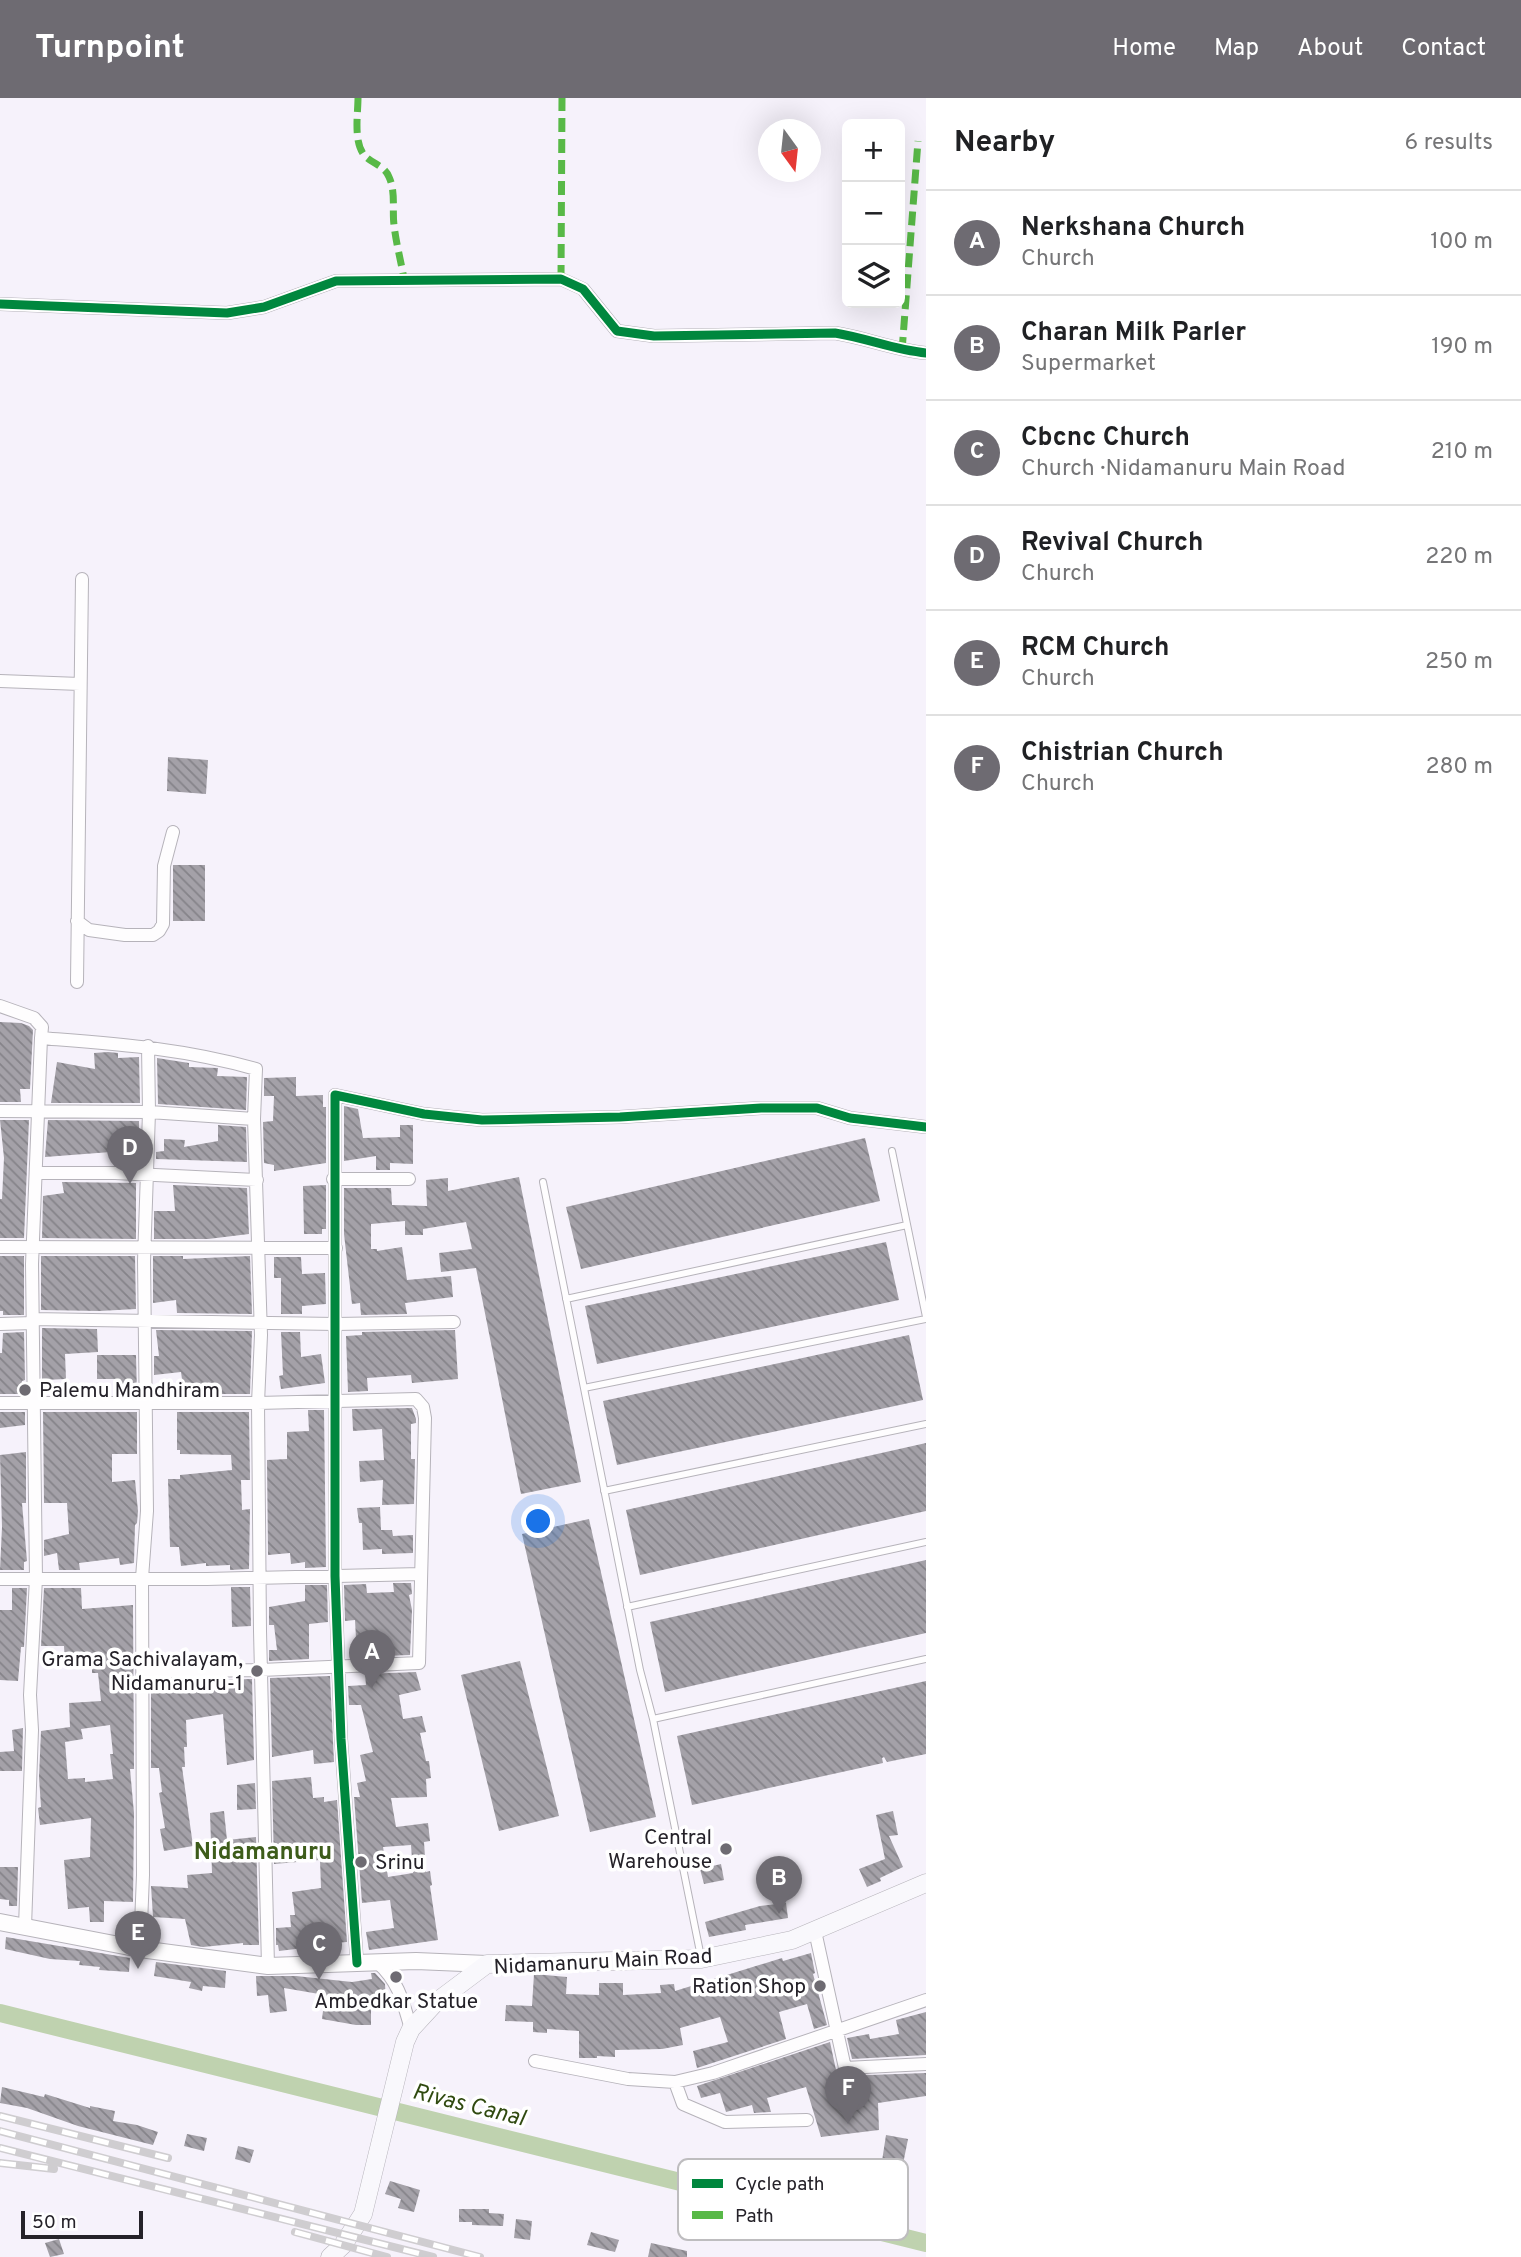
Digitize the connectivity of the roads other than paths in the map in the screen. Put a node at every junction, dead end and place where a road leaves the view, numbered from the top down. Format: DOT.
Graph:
graph roads {
  1 [pos="0,304"];
  2 [pos="926,353"];
  3 [pos="82,579"];
  4 [pos="0,681"];
  5 [pos="80,684"];
  6 [pos="173,832"];
  7 [pos="77,921"];
  8 [pos="77,982"];
  9 [pos="0,1006"];
  10 [pos="41,1038"];
  11 [pos="148,1046"];
  12 [pos="38,1110"];
  13 [pos="0,1111"];
  14 [pos="149,1112"];
  15 [pos="254,1119"];
  16 [pos="926,1127"];
  17 [pos="892,1151"];
  18 [pos="36,1173"];
  19 [pos="147,1174"];
  20 [pos="333,1179"];
  21 [pos="409,1179"];
  22 [pos="257,1180"];
  23 [pos="543,1182"];
  24 [pos="907,1225"];
  25 [pos="0,1247"];
  26 [pos="257,1247"];
  27 [pos="336,1248"];
  28 [pos="33,1249"];
  29 [pos="144,1249"];
  30 [pos="566,1299"];
  31 [pos="926,1318"];
  32 [pos="32,1321"];
  33 [pos="145,1321"];
  34 [pos="454,1322"];
  35 [pos="259,1323"];
  36 [pos="0,1324"];
  37 [pos="336,1324"];
  38 [pos="584,1388"];
  39 [pos="335,1400"];
  40 [pos="34,1401"];
  41 [pos="145,1402"];
  42 [pos="0,1403"];
  43 [pos="258,1403"];
  44 [pos="926,1424"];
  45 [pos="604,1491"];
  46 [pos="926,1542"];
  47 [pos="420,1574"];
  48 [pos="335,1576"];
  49 [pos="260,1577"];
  50 [pos="36,1578"];
  51 [pos="142,1578"];
  52 [pos="0,1579"];
  53 [pos="627,1607"];
  54 [pos="926,1659"];
  55 [pos="340,1666"];
  56 [pos="261,1670"];
  57 [pos="144,1672"];
  58 [pos="653,1719"];
  59 [pos="926,1883"];
  60 [pos="0,1922"];
  61 [pos="25,1927"];
  62 [pos="815,1931"];
  63 [pos="140,1949"];
  64 [pos="701,1959"];
  65 [pos="358,1963"];
  66 [pos="378,1963"];
  67 [pos="487,1964"];
  68 [pos="268,1966"];
  69 [pos="926,2000"];
  70 [pos="838,2030"];
  71 [pos="408,2035"];
  72 [pos="535,2061"];
  73 [pos="926,2064"];
  74 [pos="675,2082"];
  75 [pos="807,2120"];
  76 [pos="330,2257"];
  1 -- 2 [label="street"];
  3 -- 5 [label="street"];
  4 -- 5 [label="street"];
  5 -- 7 [label="street"];
  6 -- 7 [label="street"];
  7 -- 8 [label="street"];
  9 -- 10 [label="street"];
  10 -- 11 [label="street"];
  10 -- 12 [label="street"];
  11 -- 14 [label="street"];
  11 -- 15 [label="street"];
  12 -- 13 [label="street"];
  12 -- 14 [label="street"];
  12 -- 18 [label="street"];
  14 -- 15 [label="street"];
  14 -- 19 [label="street"];
  15 -- 22 [label="street"];
  16 -- 20 [label="street"];
  17 -- 24 [label="lane"];
  18 -- 19 [label="street"];
  18 -- 28 [label="street"];
  19 -- 22 [label="street"];
  19 -- 29 [label="street"];
  20 -- 21 [label="street"];
  20 -- 27 [label="street"];
  22 -- 26 [label="street"];
  23 -- 30 [label="lane"];
  24 -- 30 [label="lane"];
  24 -- 31 [label="lane"];
  25 -- 28 [label="street"];
  26 -- 27 [label="street"];
  26 -- 29 [label="street"];
  26 -- 35 [label="street"];
  27 -- 37 [label="street"];
  28 -- 29 [label="street"];
  28 -- 32 [label="street"];
  29 -- 33 [label="street"];
  30 -- 38 [label="lane"];
  31 -- 38 [label="lane"];
  32 -- 33 [label="street"];
  32 -- 36 [label="street"];
  32 -- 40 [label="street"];
  33 -- 35 [label="street"];
  33 -- 41 [label="street"];
  34 -- 37 [label="street"];
  35 -- 37 [label="street"];
  35 -- 43 [label="street"];
  37 -- 39 [label="street"];
  38 -- 45 [label="lane"];
  39 -- 43 [label="street"];
  39 -- 47 [label="street"];
  39 -- 48 [label="street"];
  40 -- 41 [label="street"];
  40 -- 42 [label="street"];
  40 -- 50 [label="street"];
  41 -- 43 [label="street"];
  41 -- 51 [label="street"];
  43 -- 49 [label="street"];
  44 -- 45 [label="lane"];
  45 -- 53 [label="lane"];
  46 -- 53 [label="lane"];
  47 -- 48 [label="street"];
  47 -- 55 [label="street"];
  48 -- 49 [label="street"];
  48 -- 55 [label="street"];
  49 -- 51 [label="street"];
  49 -- 56 [label="street"];
  50 -- 51 [label="street"];
  50 -- 52 [label="street"];
  50 -- 61 [label="street"];
  51 -- 57 [label="street"];
  53 -- 58 [label="lane"];
  54 -- 58 [label="lane"];
  55 -- 56 [label="street"];
  55 -- 65 [label="street"];
  56 -- 57 [label="street"];
  56 -- 68 [label="street"];
  57 -- 63 [label="street"];
  58 -- 64 [label="lane"];
  59 -- 62 [label="main road, Nidamanuru Main Road"];
  60 -- 61 [label="street"];
  61 -- 63 [label="street"];
  62 -- 64 [label="main road, Nidamanuru Main Road"];
  62 -- 70 [label="street"];
  63 -- 68 [label="street"];
  64 -- 67 [label="main road, Nidamanuru Main Road"];
  65 -- 66 [label="street"];
  65 -- 68 [label="street"];
  66 -- 67 [label="street"];
  66 -- 71 [label="street"];
  67 -- 71 [label="main road, Nidamanuru Main Road"];
  69 -- 70 [label="street"];
  70 -- 73 [label="street"];
  70 -- 74 [label="street"];
  71 -- 76 [label="main road, Nidamanuru Main Road"];
  72 -- 74 [label="street"];
  74 -- 75 [label="street"];
}
